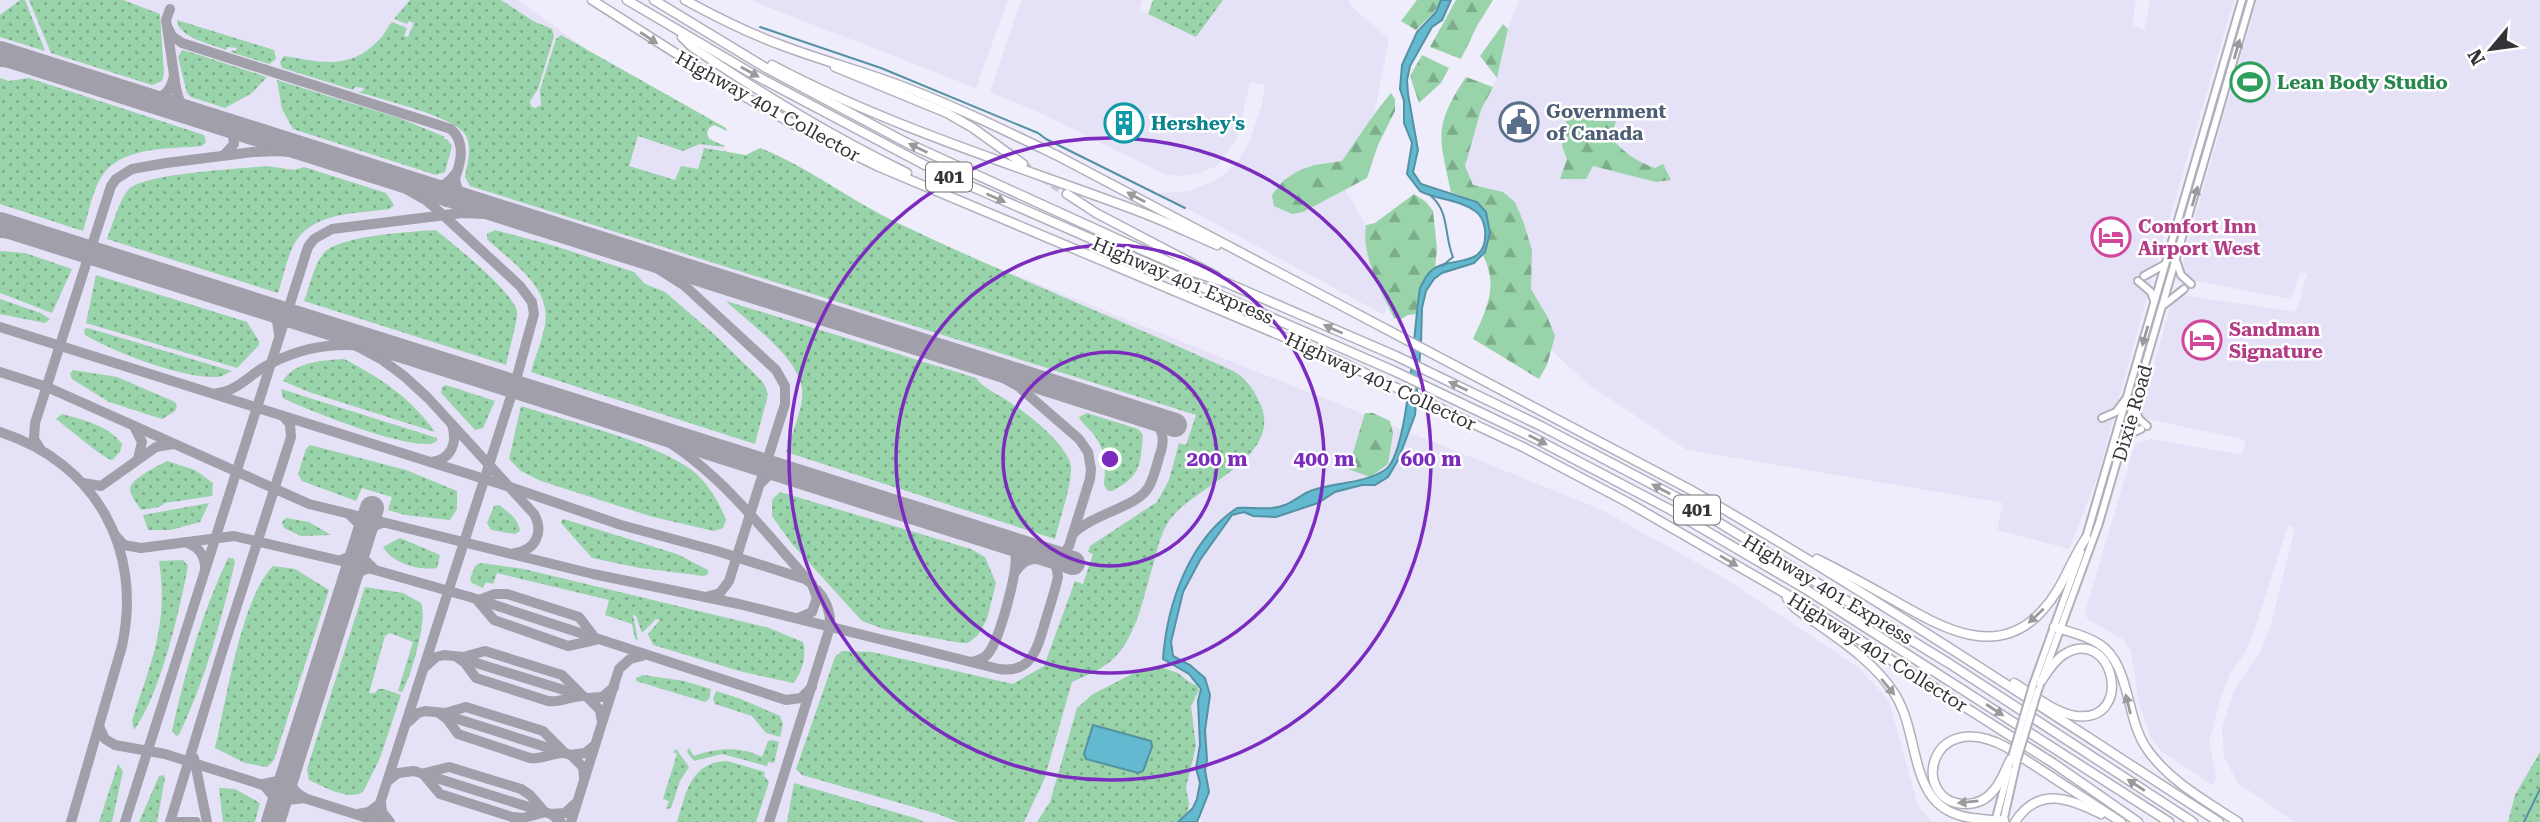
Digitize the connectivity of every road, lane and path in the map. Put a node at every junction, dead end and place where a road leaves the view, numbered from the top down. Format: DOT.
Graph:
graph roads {
  1 [pos="592,0"];
  2 [pos="627,0"];
  3 [pos="654,0"];
  4 [pos="685,0"];
  5 [pos="2242,0"];
  6 [pos="2251,0"];
  7 [pos="669,26"];
  8 [pos="721,40"];
  9 [pos="817,58"];
  10 [pos="1023,164"];
  11 [pos="1067,194"];
  12 [pos="968,203"];
  13 [pos="2176,261"];
  14 [pos="1262,263"];
  15 [pos="2165,264"];
  16 [pos="1227,283"];
  17 [pos="2191,284"];
  18 [pos="2183,289"];
  19 [pos="2154,303"];
  20 [pos="2164,305"];
  21 [pos="2128,396"];
  22 [pos="2134,404"];
  23 [pos="2102,418"];
  24 [pos="2123,443"];
  25 [pos="2086,538"];
  26 [pos="1778,540"];
  27 [pos="1783,593"];
  28 [pos="2057,628"];
  29 [pos="1995,677"];
  30 [pos="2042,680"];
  31 [pos="2035,687"];
  32 [pos="2014,758"];
  33 [pos="2000,821"];
  34 [pos="2015,822"];
  35 [pos="2119,822"];
  36 [pos="2138,822"];
  37 [pos="2169,822"];
  38 [pos="2193,822"];
  39 [pos="2219,822"];
  40 [pos="2238,822"];
  1 -- 12 [label="highway, Highway 401 Collector / 401, one-way"];
  2 -- 7 [label="highway, Highway 401 Express / 401"];
  3 -- 8 [label="highway, Highway 401 Express / 401"];
  4 -- 9 [label="highway"];
  5 -- 15 [label="main road, Dixie Road"];
  13 -- 6 [label="main road, Dixie Road, one-way"];
  7 -- 12 [label="highway"];
  7 -- 37 [label="highway, Highway 401 Express / 401, one-way"];
  8 -- 14 [label="highway"];
  16 -- 8 [label="highway, Highway 401 Express / 401, one-way"];
  9 -- 10 [label="highway"];
  14 -- 9 [label="highway, one-way"];
  11 -- 16 [label="highway"];
  12 -- 27 [label="highway, Highway 401 Collector / 401, one-way"];
  13 -- 17 [label="main road"];
  13 -- 20 [label="main road, Dixie Road"];
  14 -- 26 [label="highway, 401"];
  15 -- 19 [label="main road, Dixie Road"];
  15 -- 19 [label="main road"];
  38 -- 16 [label="highway, Highway 401 Express / 401, one-way"];
  18 -- 20 [label="main road"];
  19 -- 21 [label="main road, Dixie Road, one-way"];
  20 -- 22 [label="main road, Dixie Road"];
  21 -- 23 [label="main road"];
  21 -- 25 [label="main road, Dixie Road"];
  22 -- 24 [label="main road, Dixie Road"];
  22 -- 24 [label="main road"];
  24 -- 28 [label="main road, Dixie Road"];
  25 -- 26 [label="highway, one-way"];
  25 -- 28 [label="main road, Dixie Road"];
  26 -- 29 [label="highway, 401"];
  27 -- 33 [label="highway, one-way"];
  27 -- 36 [label="highway, Highway 401 Collector / 401"];
  28 -- 30 [label="main road, Dixie Road"];
  28 -- 31 [label="main road, Dixie Road"];
  40 -- 28 [label="highway, one-way"];
  29 -- 30 [label="highway"];
  29 -- 39 [label="highway, 401"];
  30 -- 31 [label="main road, Dixie Road"];
  31 -- 32 [label="main road, Dixie Road, bridge"];
  32 -- 33 [label="main road, Dixie Road"];
  32 -- 35 [label="highway, one-way"];
  34 -- 35 [label="highway"];
}
